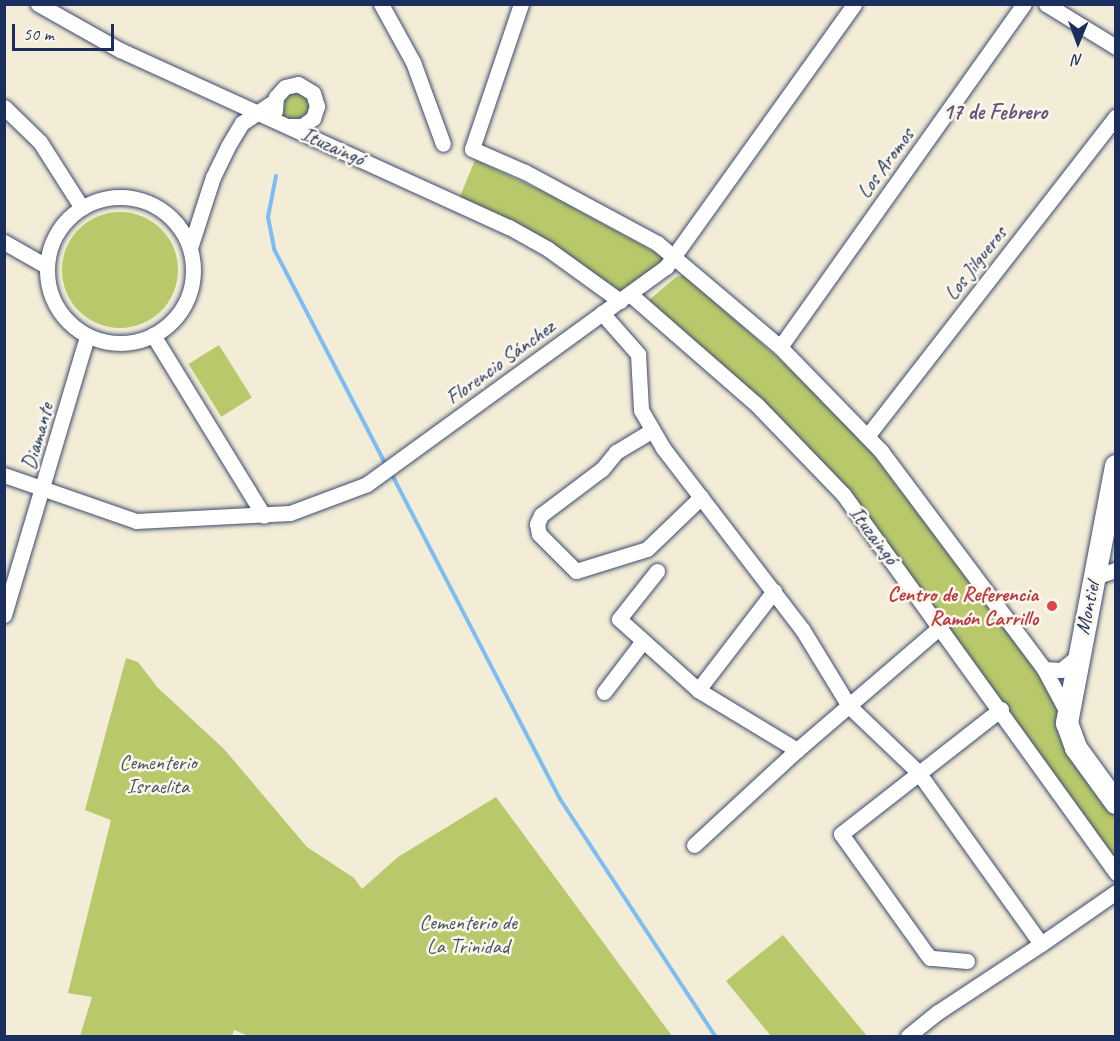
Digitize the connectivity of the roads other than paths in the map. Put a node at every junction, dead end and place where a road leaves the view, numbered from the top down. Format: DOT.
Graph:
graph roads {
  1 [pos="38,4"];
  2 [pos="381,4"];
  3 [pos="521,4"];
  4 [pos="854,4"];
  5 [pos="1024,4"];
  6 [pos="1046,4"];
  7 [pos="1116,47"];
  8 [pos="275,101"];
  9 [pos="4,107"];
  10 [pos="255,112"];
  11 [pos="1116,116"];
  12 [pos="313,118"];
  13 [pos="286,125"];
  14 [pos="321,141"];
  15 [pos="443,144"];
  16 [pos="82,208"];
  17 [pos="4,243"];
  18 [pos="190,248"];
  19 [pos="675,257"];
  20 [pos="46,266"];
  21 [pos="626,298"];
  22 [pos="603,313"];
  23 [pos="153,335"];
  24 [pos="87,336"];
  25 [pos="780,346"];
  26 [pos="651,431"];
  27 [pos="868,435"];
  28 [pos="1116,466"];
  29 [pos="4,475"];
  30 [pos="45,489"];
  31 [pos="701,497"];
  32 [pos="264,516"];
  33 [pos="1116,570"];
  34 [pos="657,571"];
  35 [pos="1094,577"];
  36 [pos="774,591"];
  37 [pos="4,615"];
  38 [pos="941,626"];
  39 [pos="643,640"];
  40 [pos="1077,657"];
  41 [pos="1044,669"];
  42 [pos="698,690"];
  43 [pos="604,692"];
  44 [pos="849,706"];
  45 [pos="1001,709"];
  46 [pos="1068,714"];
  47 [pos="797,750"];
  48 [pos="918,772"];
  49 [pos="1116,803"];
  50 [pos="694,845"];
  51 [pos="1116,873"];
  52 [pos="1116,892"];
  53 [pos="1041,944"];
  54 [pos="967,961"];
  55 [pos="908,1036"];
  1 -- 10 [label="street, Ituzaingó"];
  2 -- 15 [label="street"];
  3 -- 19 [label="street"];
  4 -- 19 [label="street, Florencio Sánchez"];
  5 -- 25 [label="street, Los Aromos"];
  6 -- 7 [label="street"];
  8 -- 10 [label="street"];
  8 -- 12 [label="street"];
  8 -- 13 [label="street"];
  9 -- 16 [label="street"];
  10 -- 13 [label="street, Ituzaingó"];
  10 -- 18 [label="street"];
  11 -- 27 [label="street, Los Jilgueros"];
  12 -- 13 [label="street"];
  12 -- 14 [label="street"];
  13 -- 14 [label="street, Ituzaingó"];
  14 -- 21 [label="street, Ituzaingó"];
  16 -- 18 [label="street"];
  16 -- 20 [label="street"];
  17 -- 20 [label="street"];
  18 -- 23 [label="street"];
  19 -- 21 [label="street, Florencio Sánchez"];
  19 -- 25 [label="street"];
  20 -- 24 [label="street"];
  21 -- 22 [label="street, Florencio Sánchez"];
  21 -- 38 [label="street, Ituzaingó"];
  22 -- 26 [label="street"];
  22 -- 32 [label="street, Florencio Sánchez"];
  23 -- 24 [label="street"];
  23 -- 32 [label="street"];
  24 -- 30 [label="street, Diamante"];
  25 -- 27 [label="street"];
  26 -- 31 [label="street"];
  26 -- 31 [label="street"];
  27 -- 41 [label="street"];
  28 -- 35 [label="street, Montiel"];
  29 -- 30 [label="street, Florencio Sánchez"];
  30 -- 32 [label="street, Florencio Sánchez"];
  30 -- 37 [label="street, Diamante"];
  31 -- 36 [label="street"];
  33 -- 35 [label="street"];
  34 -- 39 [label="street"];
  35 -- 40 [label="street, Montiel"];
  36 -- 42 [label="street"];
  36 -- 44 [label="street"];
  38 -- 44 [label="street"];
  38 -- 45 [label="street, Ituzaingó"];
  39 -- 42 [label="street"];
  39 -- 43 [label="street"];
  40 -- 41 [label="street"];
  40 -- 46 [label="street, Montiel"];
  41 -- 46 [label="street"];
  42 -- 47 [label="street"];
  44 -- 47 [label="street"];
  44 -- 48 [label="street"];
  45 -- 48 [label="street"];
  45 -- 51 [label="street, Ituzaingó"];
  46 -- 49 [label="street"];
  47 -- 50 [label="street"];
  48 -- 53 [label="street"];
  48 -- 54 [label="street"];
  52 -- 53 [label="street"];
  53 -- 55 [label="street"];
}
